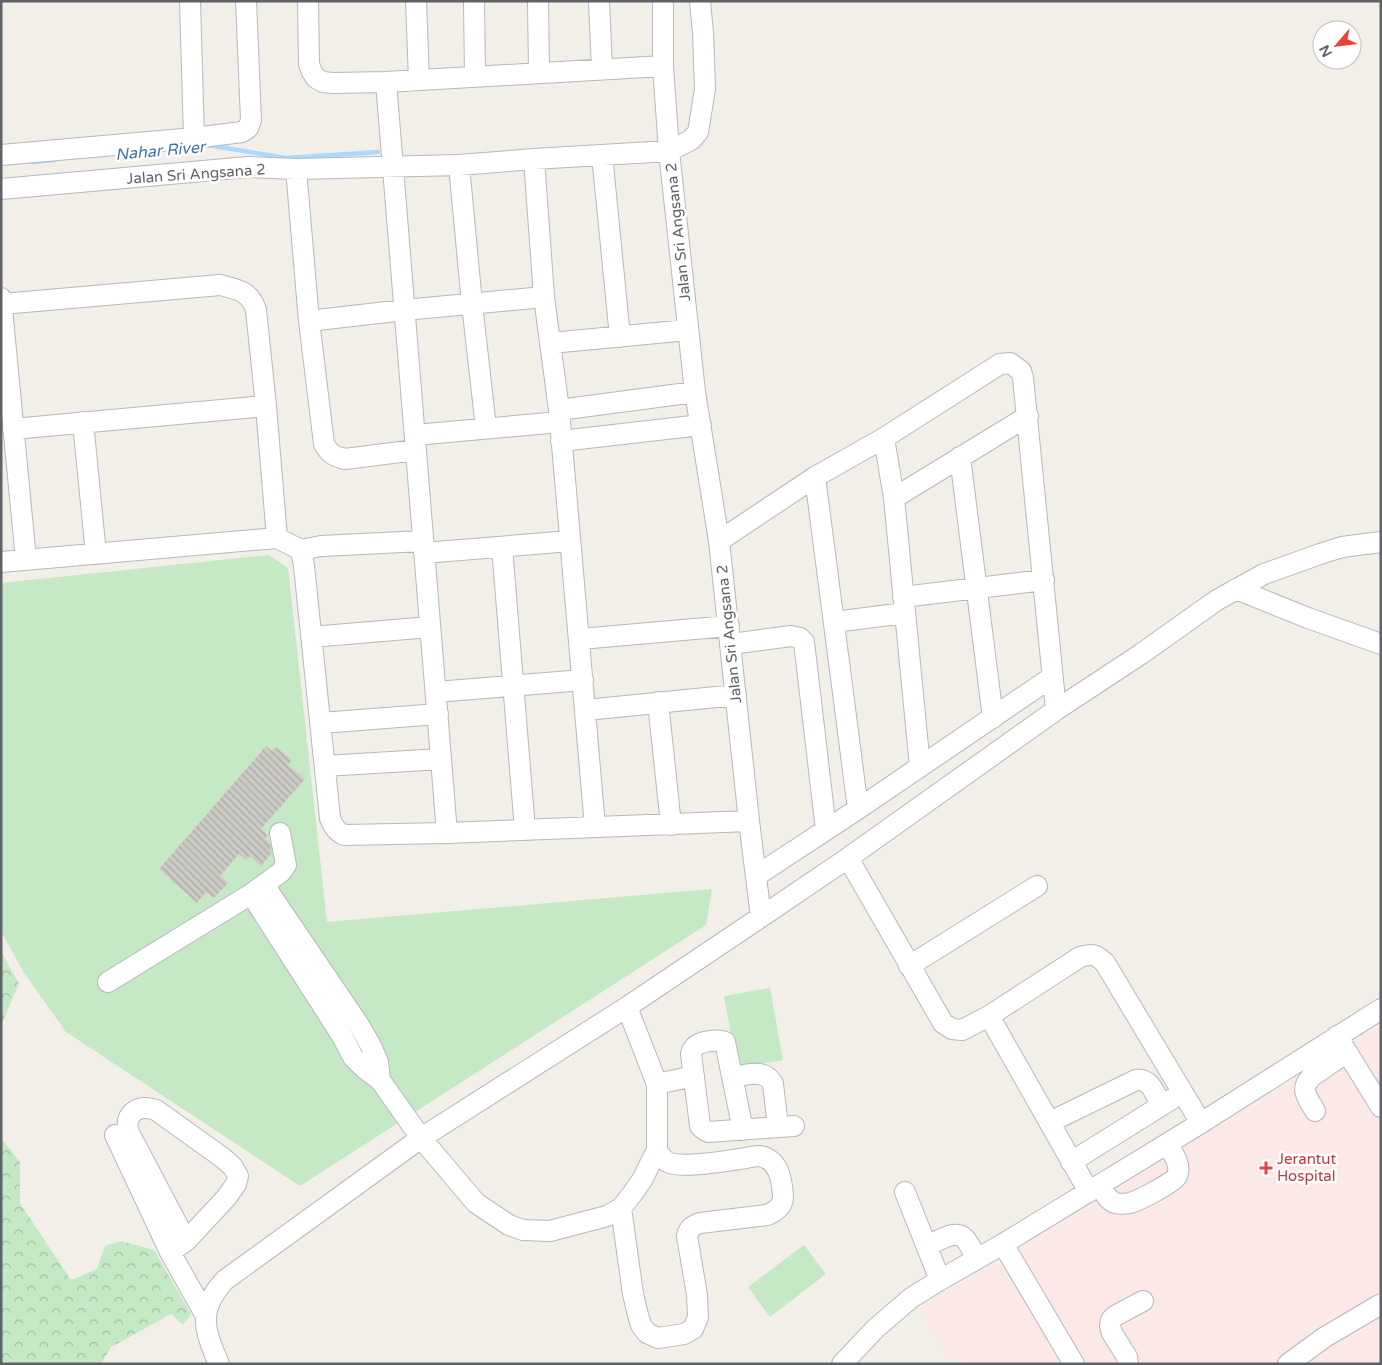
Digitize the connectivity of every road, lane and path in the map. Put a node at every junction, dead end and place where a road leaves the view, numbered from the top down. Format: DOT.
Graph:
graph roads {
  1 [pos="190,1"];
  2 [pos="246,1"];
  3 [pos="308,1"];
  4 [pos="416,1"];
  5 [pos="474,1"];
  6 [pos="538,1"];
  7 [pos="599,1"];
  8 [pos="663,1"];
  9 [pos="700,1"];
  10 [pos="663,66"];
  11 [pos="602,69"];
  12 [pos="539,73"];
  13 [pos="475,77"];
  14 [pos="419,80"];
  15 [pos="386,82"];
  16 [pos="194,138"];
  17 [pos="669,151"];
  18 [pos="1,155"];
  19 [pos="602,155"];
  20 [pos="534,159"];
  21 [pos="459,165"];
  22 [pos="393,166"];
  23 [pos="296,169"];
  24 [pos="1,189"];
  25 [pos="544,297"];
  26 [pos="1,298"];
  27 [pos="2,304"];
  28 [pos="472,304"];
  29 [pos="404,310"];
  30 [pos="309,321"];
  31 [pos="688,330"];
  32 [pos="620,336"];
  33 [pos="551,344"];
  34 [pos="5,374"];
  35 [pos="696,392"];
  36 [pos="266,406"];
  37 [pos="1028,416"];
  38 [pos="83,422"];
  39 [pos="560,424"];
  40 [pos="701,425"];
  41 [pos="486,428"];
  42 [pos="14,429"];
  43 [pos="884,438"];
  44 [pos="415,442"];
  45 [pos="960,456"];
  46 [pos="815,477"];
  47 [pos="894,498"];
  48 [pos="277,538"];
  49 [pos="570,541"];
  50 [pos="719,541"];
  51 [pos="1375,546"];
  52 [pos="424,547"];
  53 [pos="502,547"];
  54 [pos="301,550"];
  55 [pos="96,554"];
  56 [pos="26,560"];
  57 [pos="1,562"];
  58 [pos="1044,580"];
  59 [pos="976,588"];
  60 [pos="1236,589"];
  61 [pos="904,605"];
  62 [pos="834,622"];
  63 [pos="430,628"];
  64 [pos="729,635"];
  65 [pos="312,637"];
  66 [pos="580,639"];
  67 [pos="1381,644"];
  68 [pos="1052,677"];
  69 [pos="583,680"];
  70 [pos="514,686"];
  71 [pos="436,692"];
  72 [pos="736,695"];
  73 [pos="658,702"];
  74 [pos="586,710"];
  75 [pos="1056,710"];
  76 [pos="438,714"];
  77 [pos="993,718"];
  78 [pos="321,723"];
  79 [pos="441,759"];
  80 [pos="325,766"];
  81 [pos="920,767"];
  82 [pos="858,809"];
  83 [pos="749,821"];
  84 [pos="671,825"];
  85 [pos="595,827"];
  86 [pos="525,830"];
  87 [pos="826,830"];
  88 [pos="280,833"];
  89 [pos="447,833"];
  90 [pos="848,858"];
  91 [pos="756,876"];
  92 [pos="1037,886"];
  93 [pos="258,889"];
  94 [pos="761,917"];
  95 [pos="909,966"];
  96 [pos="108,982"];
  97 [pos="627,1007"];
  98 [pos="1381,1009"];
  99 [pos="989,1016"];
  100 [pos="1342,1044"];
  101 [pos="371,1046"];
  102 [pos="353,1057"];
  103 [pos="694,1076"];
  104 [pos="733,1076"];
  105 [pos="380,1080"];
  106 [pos="656,1084"];
  107 [pos="1182,1092"];
  108 [pos="1161,1106"];
  109 [pos="1381,1107"];
  110 [pos="1315,1110"];
  111 [pos="1050,1122"];
  112 [pos="1201,1123"];
  113 [pos="743,1130"];
  114 [pos="115,1135"];
  115 [pos="421,1138"];
  116 [pos="1167,1144"];
  117 [pos="657,1150"];
  118 [pos="1071,1162"];
  119 [pos="1094,1188"];
  120 [pos="905,1192"];
  121 [pos="621,1208"];
  122 [pos="186,1241"];
  123 [pos="1004,1244"];
  124 [pos="927,1246"];
  125 [pos="170,1252"];
  126 [pos="976,1260"];
  127 [pos="940,1280"];
  128 [pos="1143,1301"];
  129 [pos="1379,1309"];
  130 [pos="206,1316"];
  131 [pos="219,1364"];
  132 [pos="842,1364"];
  133 [pos="1074,1364"];
  134 [pos="1128,1364"];
  135 [pos="1288,1364"];
  1 -- 16 [label="street"];
  2 -- 16 [label="street"];
  3 -- 15 [label="street"];
  4 -- 14 [label="street"];
  5 -- 13 [label="street"];
  6 -- 12 [label="street"];
  7 -- 11 [label="street"];
  8 -- 10 [label="street"];
  9 -- 17 [label="street"];
  10 -- 11 [label="street"];
  10 -- 17 [label="street"];
  11 -- 12 [label="street"];
  12 -- 13 [label="street"];
  13 -- 14 [label="street"];
  14 -- 15 [label="street"];
  15 -- 22 [label="street"];
  16 -- 18 [label="street"];
  17 -- 19 [label="street, Jalan Sri Angsana 2"];
  17 -- 31 [label="street, Jalan Sri Angsana 2"];
  19 -- 20 [label="street, Jalan Sri Angsana 2"];
  19 -- 32 [label="street"];
  20 -- 21 [label="street, Jalan Sri Angsana 2"];
  20 -- 25 [label="street"];
  21 -- 22 [label="street, Jalan Sri Angsana 2"];
  21 -- 28 [label="street"];
  22 -- 23 [label="street, Jalan Sri Angsana 2"];
  22 -- 29 [label="street"];
  23 -- 24 [label="street, Jalan Sri Angsana 2"];
  23 -- 30 [label="street"];
  25 -- 28 [label="street"];
  25 -- 33 [label="street"];
  26 -- 27 [label="street"];
  27 -- 34 [label="street"];
  27 -- 36 [label="street"];
  28 -- 29 [label="street"];
  28 -- 41 [label="street"];
  29 -- 30 [label="street"];
  29 -- 44 [label="street"];
  30 -- 44 [label="street"];
  31 -- 32 [label="street"];
  31 -- 35 [label="street, Jalan Sri Angsana 2"];
  32 -- 33 [label="street"];
  33 -- 39 [label="street"];
  34 -- 42 [label="street"];
  35 -- 39 [label="street"];
  35 -- 40 [label="street, Jalan Sri Angsana 2"];
  36 -- 38 [label="street"];
  36 -- 48 [label="street"];
  37 -- 43 [label="street"];
  37 -- 45 [label="street"];
  37 -- 58 [label="street"];
  38 -- 42 [label="street"];
  38 -- 55 [label="street"];
  39 -- 40 [label="street"];
  39 -- 41 [label="street"];
  39 -- 49 [label="street"];
  40 -- 50 [label="street, Jalan Sri Angsana 2"];
  41 -- 44 [label="street"];
  42 -- 56 [label="street"];
  43 -- 46 [label="street"];
  43 -- 47 [label="street"];
  44 -- 52 [label="street"];
  45 -- 47 [label="street"];
  45 -- 59 [label="street"];
  46 -- 50 [label="street"];
  46 -- 62 [label="street"];
  47 -- 61 [label="street"];
  48 -- 54 [label="street"];
  48 -- 55 [label="street"];
  49 -- 53 [label="street"];
  49 -- 66 [label="street"];
  50 -- 64 [label="street, Jalan Sri Angsana 2"];
  51 -- 60 [label="street"];
  52 -- 53 [label="street"];
  52 -- 54 [label="street"];
  52 -- 63 [label="street"];
  53 -- 70 [label="street"];
  54 -- 65 [label="street"];
  55 -- 56 [label="street"];
  56 -- 57 [label="street"];
  58 -- 59 [label="street"];
  58 -- 68 [label="street"];
  59 -- 61 [label="street"];
  59 -- 77 [label="street"];
  60 -- 67 [label="street"];
  60 -- 75 [label="street"];
  61 -- 62 [label="street"];
  61 -- 81 [label="street"];
  62 -- 82 [label="street"];
  63 -- 65 [label="street"];
  63 -- 71 [label="street"];
  64 -- 66 [label="street"];
  64 -- 72 [label="street, Jalan Sri Angsana 2"];
  64 -- 87 [label="street"];
  65 -- 78 [label="street"];
  66 -- 69 [label="street"];
  68 -- 75 [label="street"];
  68 -- 77 [label="street"];
  69 -- 70 [label="street"];
  69 -- 74 [label="street"];
  70 -- 71 [label="street"];
  70 -- 86 [label="street"];
  71 -- 76 [label="street"];
  72 -- 73 [label="street"];
  72 -- 83 [label="street, Jalan Sri Angsana 2"];
  73 -- 74 [label="street"];
  73 -- 84 [label="street"];
  74 -- 85 [label="street"];
  75 -- 90 [label="street"];
  76 -- 78 [label="street"];
  76 -- 79 [label="street"];
  77 -- 81 [label="street"];
  78 -- 80 [label="street"];
  79 -- 80 [label="street"];
  79 -- 89 [label="street"];
  80 -- 89 [label="street"];
  81 -- 82 [label="street"];
  82 -- 87 [label="street"];
  83 -- 84 [label="street"];
  83 -- 91 [label="street, Jalan Sri Angsana 2"];
  84 -- 85 [label="street"];
  85 -- 86 [label="street"];
  86 -- 89 [label="street"];
  87 -- 91 [label="street"];
  88 -- 93 [label="street"];
  90 -- 94 [label="street"];
  90 -- 95 [label="street"];
  91 -- 94 [label="street, Jalan Sri Angsana 2"];
  92 -- 95 [label="street"];
  93 -- 96 [label="street"];
  93 -- 101 [label="street"];
  93 -- 102 [label="street"];
  94 -- 97 [label="street"];
  95 -- 99 [label="street"];
  97 -- 106 [label="street"];
  97 -- 115 [label="street"];
  98 -- 100 [label="street"];
  99 -- 107 [label="street"];
  99 -- 111 [label="street"];
  100 -- 109 [label="street"];
  100 -- 110 [label="street"];
  100 -- 112 [label="street"];
  101 -- 102 [label="street"];
  101 -- 105 [label="street"];
  102 -- 105 [label="street"];
  103 -- 104 [label="street"];
  103 -- 106 [label="street"];
  103 -- 113 [label="street"];
  104 -- 113 [label="street"];
  104 -- 113 [label="street"];
  105 -- 115 [label="street"];
  106 -- 117 [label="street"];
  107 -- 108 [label="street"];
  107 -- 112 [label="street"];
  108 -- 111 [label="street"];
  108 -- 118 [label="street"];
  111 -- 118 [label="street"];
  112 -- 116 [label="street"];
  114 -- 125 [label="street"];
  115 -- 121 [label="street"];
  115 -- 130 [label="street"];
  116 -- 119 [label="street"];
  116 -- 119 [label="street"];
  117 -- 121 [label="street"];
  117 -- 121 [label="street"];
  118 -- 119 [label="street"];
  119 -- 123 [label="street"];
  120 -- 124 [label="street"];
  122 -- 122 [label="street"];
  122 -- 125 [label="street"];
  123 -- 126 [label="street"];
  123 -- 133 [label="street"];
  124 -- 126 [label="street"];
  124 -- 127 [label="street"];
  125 -- 130 [label="street"];
  126 -- 127 [label="street"];
  127 -- 132 [label="street"];
  128 -- 134 [label="street"];
  129 -- 135 [label="street"];
  130 -- 131 [label="street"];
}
